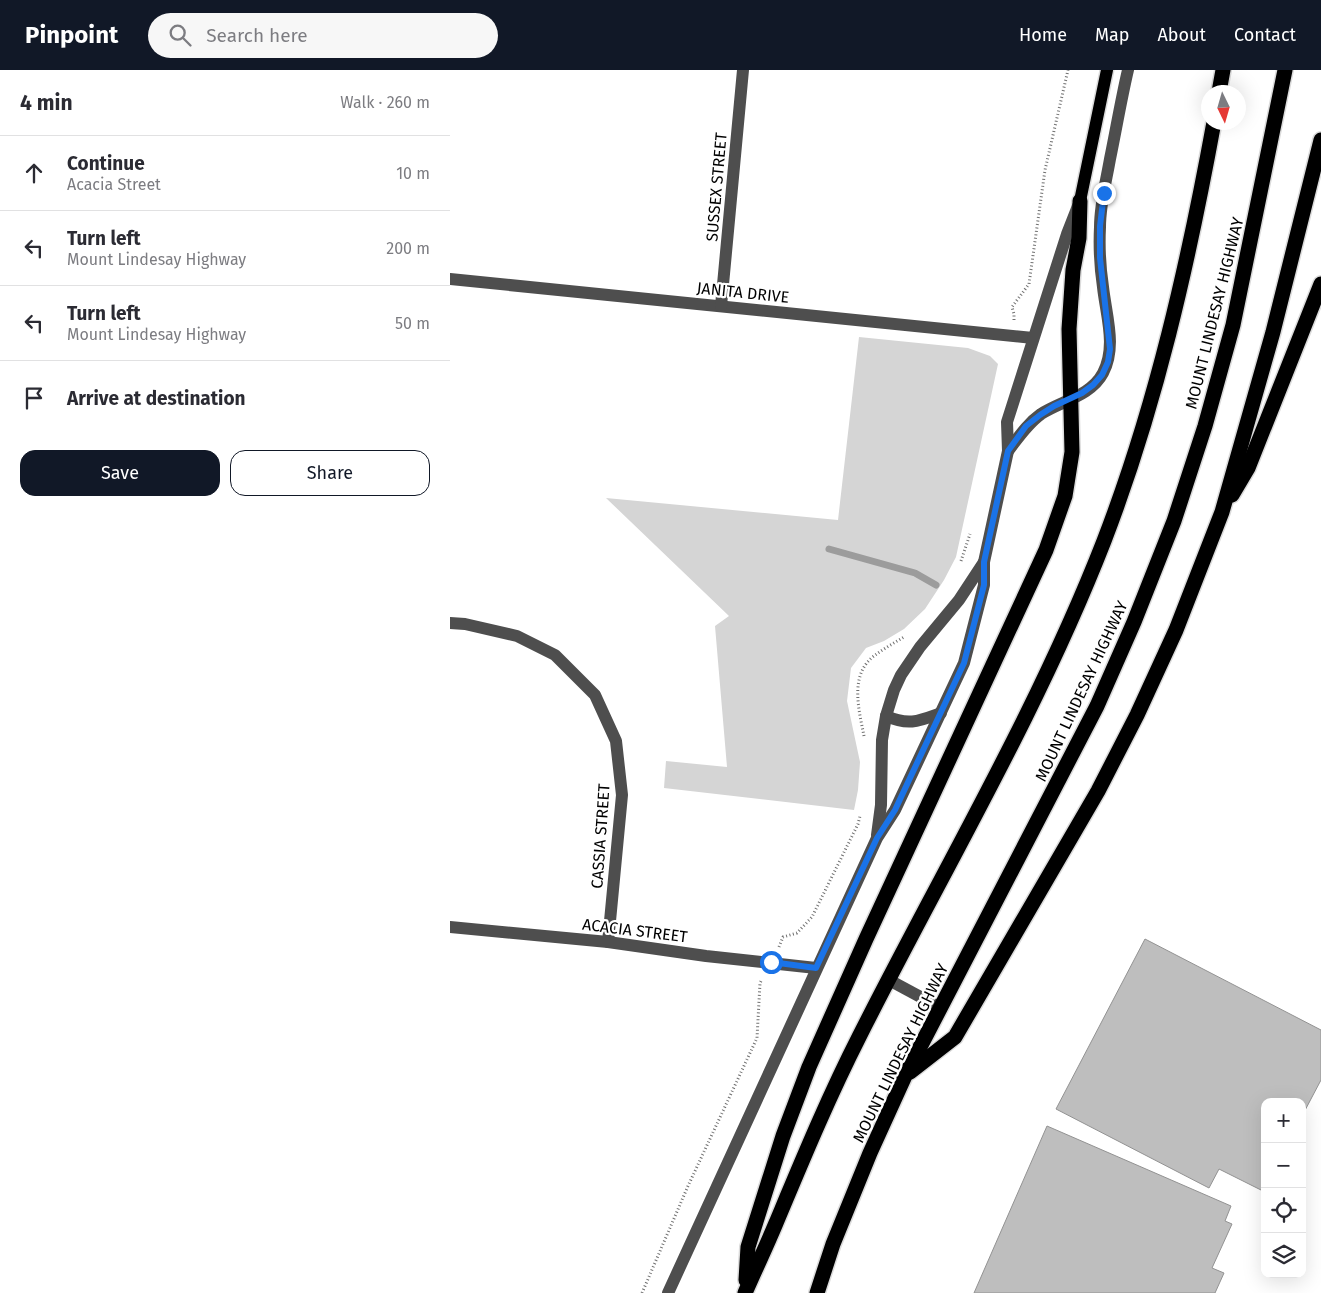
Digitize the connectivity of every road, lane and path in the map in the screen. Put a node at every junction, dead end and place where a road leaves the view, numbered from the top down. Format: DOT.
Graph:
graph roads {
  1 [pos="743,70"];
  2 [pos="1068,70"];
  3 [pos="1107,70"];
  4 [pos="1128,70"];
  5 [pos="1223,70"];
  6 [pos="1285,70"];
  7 [pos="1220,85"];
  8 [pos="1213,130"];
  9 [pos="1321,140"];
  10 [pos="1080,201"];
  11 [pos="450,279"];
  12 [pos="1321,284"];
  13 [pos="721,306"];
  14 [pos="1014,314"];
  15 [pos="1033,338"];
  16 [pos="1070,399"];
  17 [pos="1008,451"];
  18 [pos="1222,512"];
  19 [pos="972,527"];
  20 [pos="961,562"];
  21 [pos="984,562"];
  22 [pos="450,623"];
  23 [pos="909,634"];
  24 [pos="941,713"];
  25 [pos="886,716"];
  26 [pos="864,738"];
  27 [pos="862,807"];
  28 [pos="877,838"];
  29 [pos="450,927"];
  30 [pos="608,942"];
  31 [pos="771,962"];
  32 [pos="816,968"];
  33 [pos="888,980"];
  34 [pos="941,1008"];
  35 [pos="905,1076"];
  36 [pos="642,1293"];
  37 [pos="668,1293"];
  38 [pos="745,1293"];
  39 [pos="817,1293"];
  1 -- 13 [label="street, SUSSEX STREET"];
  2 -- 14 [label="path"];
  3 -- 10 [label="main road"];
  4 -- 16 [label="street"];
  5 -- 7 [label="highway"];
  6 -- 34 [label="highway, MOUNT LINDESAY HIGHWAY"];
  8 -- 33 [label="highway"];
  9 -- 18 [label="highway"];
  10 -- 15 [label="street"];
  10 -- 16 [label="highway"];
  11 -- 13 [label="street, JANITA DRIVE"];
  12 -- 18 [label="highway"];
  13 -- 15 [label="street, JANITA DRIVE"];
  15 -- 17 [label="street"];
  16 -- 17 [label="street"];
  16 -- 38 [label="highway"];
  17 -- 21 [label="street"];
  18 -- 35 [label="highway"];
  19 -- 20 [label="path"];
  21 -- 24 [label="street"];
  21 -- 25 [label="street"];
  22 -- 30 [label="street, CASSIA STREET"];
  23 -- 26 [label="path"];
  24 -- 25 [label="street"];
  24 -- 28 [label="street"];
  25 -- 28 [label="street"];
  27 -- 31 [label="path"];
  28 -- 32 [label="street"];
  29 -- 30 [label="street, ACACIA STREET"];
  30 -- 31 [label="street, ACACIA STREET"];
  31 -- 32 [label="street, ACACIA STREET"];
  31 -- 36 [label="path"];
  32 -- 37 [label="street"];
  33 -- 34 [label="street"];
  33 -- 38 [label="highway"];
  34 -- 35 [label="highway, MOUNT LINDESAY HIGHWAY"];
  35 -- 39 [label="highway, MOUNT LINDESAY HIGHWAY"];
}
